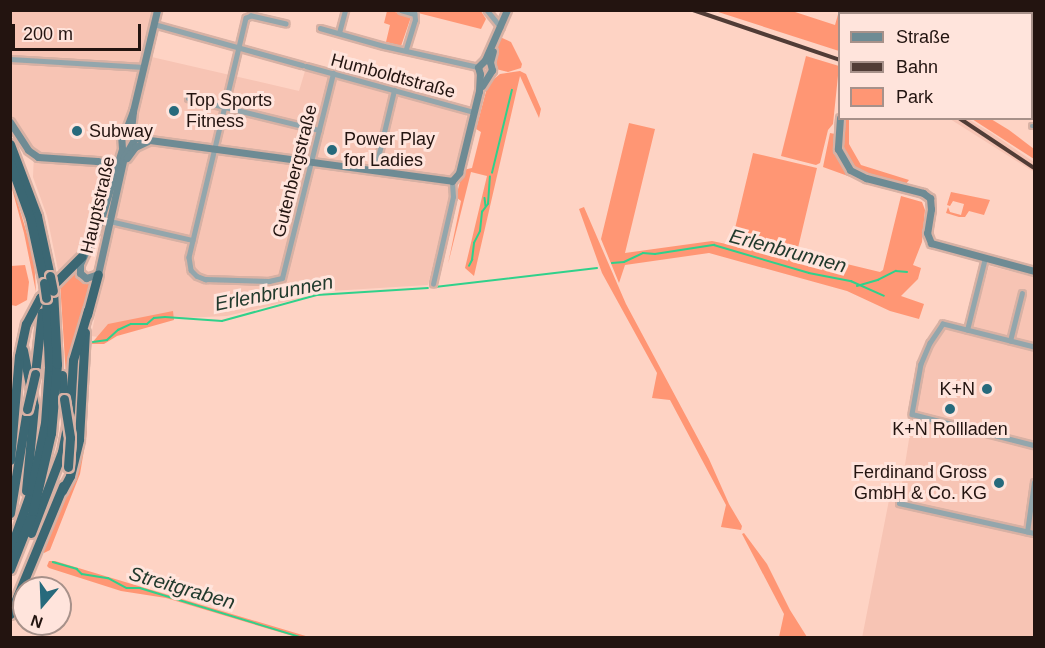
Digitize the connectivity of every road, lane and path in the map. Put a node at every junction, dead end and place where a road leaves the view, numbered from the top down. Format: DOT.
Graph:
graph roads {
  1 [pos="157,10"];
  2 [pos="345,10"];
  3 [pos="401,10"];
  4 [pos="487,10"];
  5 [pos="507,10"];
  6 [pos="414,12"];
  7 [pos="154,24"];
  8 [pos="286,24"];
  9 [pos="501,27"];
  10 [pos="320,28"];
  11 [pos="339,33"];
  12 [pos="239,47"];
  13 [pos="406,49"];
  14 [pos="10,58"];
  15 [pos="487,61"];
  16 [pos="144,68"];
  17 [pos="481,72"];
  18 [pos="333,73"];
  19 [pos="393,90"];
  20 [pos="188,98"];
  21 [pos="224,107"];
  22 [pos="474,112"];
  23 [pos="840,120"];
  24 [pos="10,122"];
  25 [pos="319,130"];
  26 [pos="130,136"];
  27 [pos="152,140"];
  28 [pos="10,144"];
  29 [pos="214,148"];
  30 [pos="311,160"];
  31 [pos="10,163"];
  32 [pos="120,170"];
  33 [pos="375,170"];
  34 [pos="452,181"];
  35 [pos="112,205"];
  36 [pos="105,219"];
  37 [pos="120,222"];
  38 [pos="105,232"];
  39 [pos="193,240"];
  40 [pos="82,256"];
  41 [pos="985,258"];
  42 [pos="1035,271"];
  43 [pos="98,274"];
  44 [pos="47,279"];
  45 [pos="433,284"];
  46 [pos="1022,292"];
  47 [pos="49,295"];
  48 [pos="88,310"];
  49 [pos="967,330"];
  50 [pos="22,339"];
  51 [pos="1010,341"];
  52 [pos="1035,347"];
  53 [pos="57,364"];
  54 [pos="1035,445"];
  55 [pos="10,460"];
  56 [pos="1035,483"];
  57 [pos="62,491"];
  58 [pos="899,503"];
  59 [pos="10,513"];
  60 [pos="24,513"];
  61 [pos="1027,532"];
  62 [pos="1035,533"];
  63 [pos="18,546"];
  64 [pos="12,565"];
  65 [pos="10,614"];
  1 -- 7 [label="main road, Hauptstraße"];
  2 -- 11 [label="street"];
  3 -- 6 [label="street"];
  4 -- 9 [label="street"];
  5 -- 9 [label="main road"];
  6 -- 13 [label="street"];
  7 -- 12 [label="street, Humboldtstraße"];
  7 -- 16 [label="main road, Hauptstraße"];
  8 -- 12 [label="street"];
  9 -- 15 [label="main road"];
  10 -- 11 [label="street"];
  11 -- 13 [label="street"];
  12 -- 18 [label="street, Humboldtstraße"];
  12 -- 21 [label="street"];
  13 -- 17 [label="street"];
  14 -- 16 [label="street"];
  15 -- 17 [label="main road"];
  15 -- 17 [label="main road"];
  16 -- 26 [label="main road, Hauptstraße"];
  17 -- 22 [label="main road"];
  18 -- 19 [label="street, Humboldtstraße"];
  18 -- 25 [label="street, Gutenbergstraße"];
  19 -- 22 [label="street, Humboldtstraße"];
  19 -- 33 [label="street"];
  20 -- 21 [label="street"];
  21 -- 25 [label="street"];
  21 -- 29 [label="street"];
  22 -- 34 [label="main road"];
  23 -- 41 [label="main road"];
  24 -- 32 [label="main road"];
  25 -- 30 [label="street, Gutenbergstraße"];
  26 -- 27 [label="main road"];
  26 -- 32 [label="main road, Hauptstraße"];
  27 -- 29 [label="main road"];
  27 -- 32 [label="main road"];
  28 -- 44 [label="highway"];
  29 -- 30 [label="main road"];
  29 -- 39 [label="street"];
  30 -- 33 [label="main road"];
  30 -- 39 [label="street, Gutenbergstraße"];
  31 -- 44 [label="highway"];
  32 -- 35 [label="main road, Hauptstraße"];
  32 -- 36 [label="main road, Hauptstraße"];
  33 -- 34 [label="main road"];
  34 -- 45 [label="street"];
  35 -- 36 [label="main road, Hauptstraße"];
  35 -- 37 [label="street"];
  36 -- 37 [label="street"];
  36 -- 38 [label="main road, Hauptstraße"];
  36 -- 40 [label="main road, Hauptstraße"];
  37 -- 38 [label="street"];
  37 -- 39 [label="street"];
  38 -- 43 [label="main road, Hauptstraße"];
  40 -- 43 [label="main road"];
  40 -- 50 [label="highway"];
  41 -- 42 [label="main road"];
  41 -- 49 [label="street"];
  43 -- 48 [label="highway"];
  44 -- 47 [label="highway, bridge"];
  46 -- 51 [label="street"];
  47 -- 53 [label="highway"];
  47 -- 59 [label="highway, bridge"];
  47 -- 60 [label="highway"];
  48 -- 57 [label="highway"];
  48 -- 63 [label="highway"];
  49 -- 51 [label="street"];
  49 -- 54 [label="street"];
  50 -- 55 [label="highway"];
  50 -- 60 [label="highway"];
  51 -- 52 [label="street"];
  53 -- 57 [label="highway, bridge"];
  53 -- 63 [label="highway"];
  56 -- 61 [label="street"];
  57 -- 65 [label="highway"];
  58 -- 61 [label="street"];
  60 -- 63 [label="highway"];
  61 -- 62 [label="street"];
  63 -- 64 [label="highway"];
}
